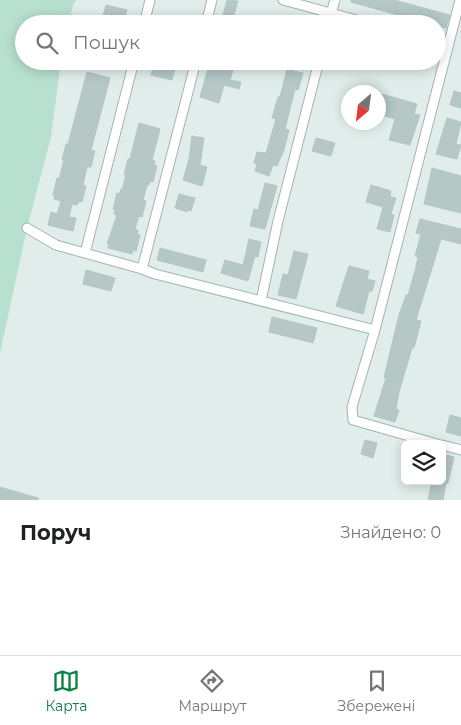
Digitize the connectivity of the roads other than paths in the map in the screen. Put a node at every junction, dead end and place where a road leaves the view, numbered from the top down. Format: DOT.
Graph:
graph roads {
  1 [pos="150,0"];
  2 [pos="212,0"];
  3 [pos="283,0"];
  4 [pos="334,0"];
  5 [pos="460,0"];
  6 [pos="331,13"];
  7 [pos="146,15"];
  8 [pos="208,15"];
  9 [pos="338,15"];
  10 [pos="458,24"];
  11 [pos="446,43"];
  12 [pos="449,44"];
  13 [pos="446,56"];
  14 [pos="132,70"];
  15 [pos="194,70"];
  16 [pos="317,70"];
  17 [pos="442,70"];
  18 [pos="27,228"];
  19 [pos="85,253"];
  20 [pos="142,268"];
  21 [pos="262,301"];
  22 [pos="375,330"];
  23 [pos="423,440"];
  24 [pos="446,446"];
  25 [pos="461,450"];
  1 -- 7 [label="street"];
  2 -- 8 [label="street"];
  3 -- 6 [label="street"];
  4 -- 6 [label="street"];
  5 -- 10 [label="street"];
  6 -- 9 [label="street"];
  10 -- 12 [label="street"];
  11 -- 12 [label="street"];
  12 -- 13 [label="street"];
  14 -- 19 [label="street"];
  15 -- 20 [label="street"];
  16 -- 21 [label="street"];
  17 -- 22 [label="street"];
  18 -- 19 [label="street"];
  19 -- 20 [label="street"];
  20 -- 21 [label="street"];
  21 -- 22 [label="street"];
  22 -- 23 [label="street"];
  24 -- 25 [label="street"];
}
